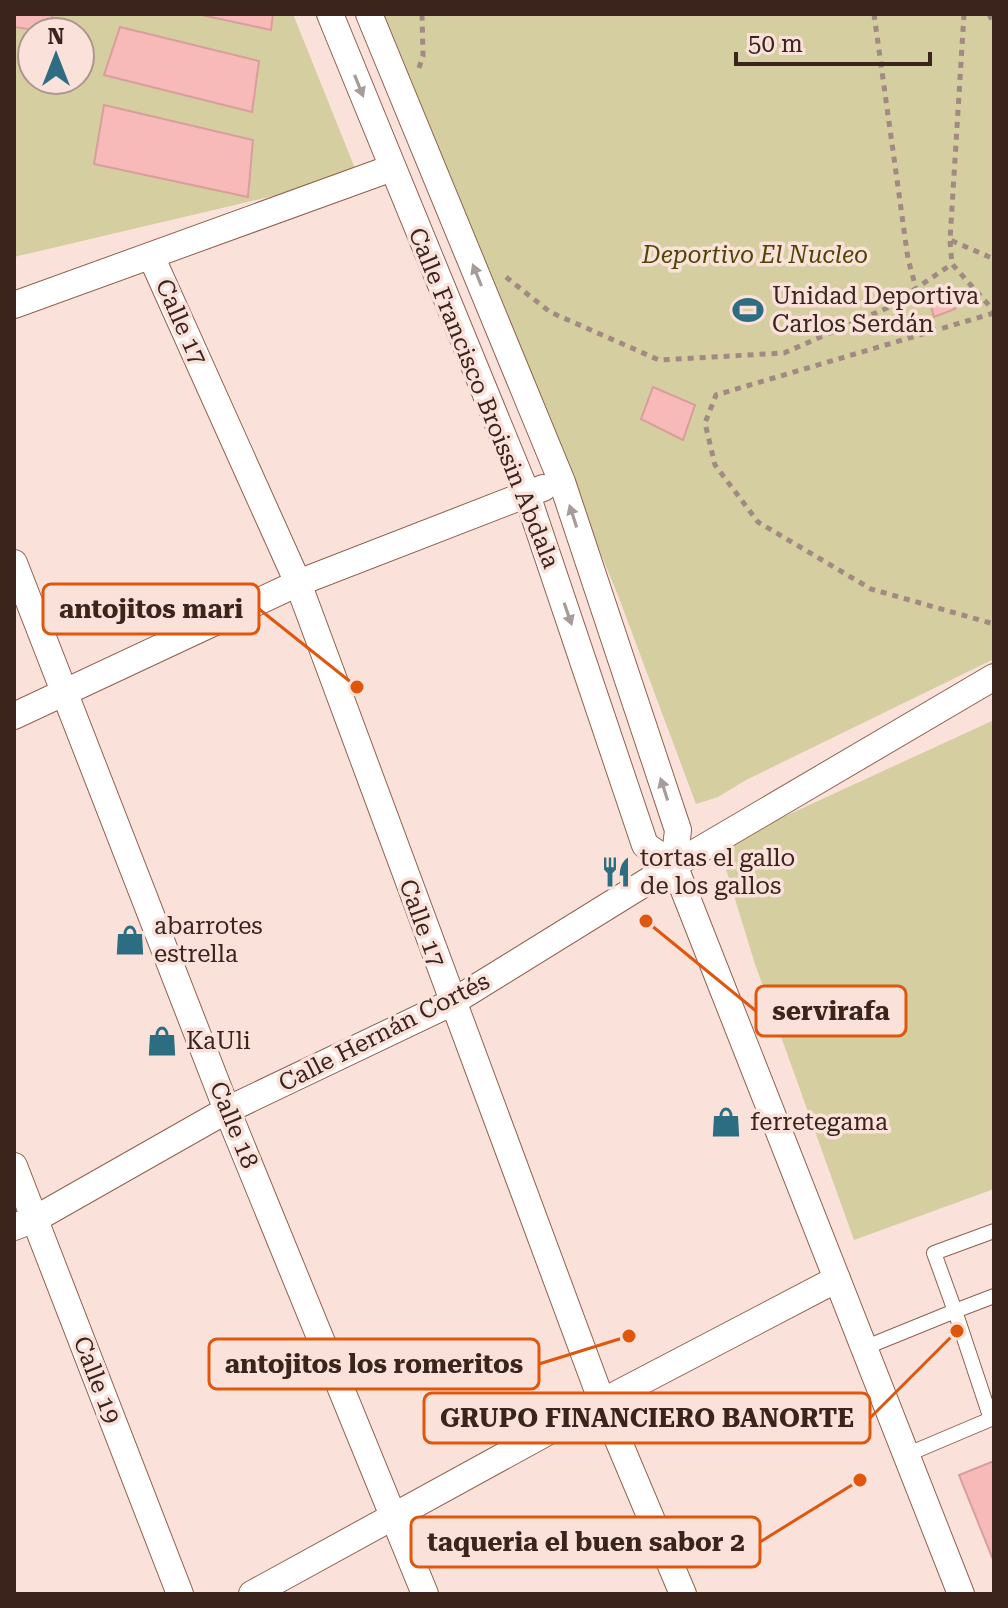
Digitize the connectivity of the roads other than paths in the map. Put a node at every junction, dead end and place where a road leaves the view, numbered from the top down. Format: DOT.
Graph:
graph roads {
  1 [pos="330,14"];
  2 [pos="369,14"];
  3 [pos="392,168"];
  4 [pos="151,256"];
  5 [pos="14,305"];
  6 [pos="562,482"];
  7 [pos="526,492"];
  8 [pos="14,563"];
  9 [pos="298,583"];
  10 [pos="994,677"];
  11 [pos="66,693"];
  12 [pos="14,716"];
  13 [pos="674,865"];
  14 [pos="451,1003"];
  15 [pos="227,1110"];
  16 [pos="14,1166"];
  17 [pos="25,1223"];
  18 [pos="994,1231"];
  19 [pos="837,1279"];
  20 [pos="994,1296"];
  21 [pos="955,1311"];
  22 [pos="864,1348"];
  23 [pos="602,1402"];
  24 [pos="992,1418"];
  25 [pos="906,1455"];
  26 [pos="393,1515"];
  27 [pos="180,1594"];
  28 [pos="252,1594"];
  29 [pos="425,1594"];
  30 [pos="683,1594"];
  31 [pos="961,1594"];
  1 -- 3 [label="street, Calle Francisco Broissin Abdala, one-way"];
  6 -- 2 [label="street, Calle Francisco Broissin Abdala, one-way"];
  3 -- 4 [label="street"];
  3 -- 7 [label="street, Calle Francisco Broissin Abdala"];
  4 -- 5 [label="street"];
  4 -- 9 [label="street, Calle 17"];
  6 -- 7 [label="street"];
  13 -- 6 [label="street, Calle Francisco Broissin Abdala, one-way"];
  7 -- 9 [label="street"];
  7 -- 13 [label="street, Calle Francisco Broissin Abdala, one-way"];
  8 -- 11 [label="street, Calle 18"];
  9 -- 11 [label="street"];
  9 -- 14 [label="street, Calle 17"];
  10 -- 13 [label="street, Calle Hernán Cortés"];
  11 -- 12 [label="street"];
  11 -- 15 [label="street, Calle 18"];
  13 -- 14 [label="street, Calle Hernán Cortés"];
  13 -- 19 [label="street, Calle Francisco Broissin Abdala"];
  14 -- 15 [label="street, Calle Hernán Cortés"];
  14 -- 23 [label="street, Calle 17"];
  15 -- 17 [label="street, Calle Hernán Cortés"];
  15 -- 26 [label="street, Calle 18"];
  16 -- 17 [label="street, Calle 19"];
  17 -- 27 [label="street, Calle 19"];
  18 -- 21 [label="lane"];
  19 -- 22 [label="street, Calle Francisco Broissin Abdala"];
  19 -- 23 [label="street"];
  20 -- 21 [label="lane"];
  21 -- 22 [label="lane"];
  21 -- 24 [label="lane"];
  22 -- 25 [label="street, Calle Francisco Broissin Abdala"];
  23 -- 26 [label="street"];
  23 -- 30 [label="street, Calle 17"];
  24 -- 25 [label="lane"];
  25 -- 31 [label="street, Calle Francisco Broissin Abdala"];
  26 -- 28 [label="street"];
  26 -- 29 [label="street, Calle 18"];
}
